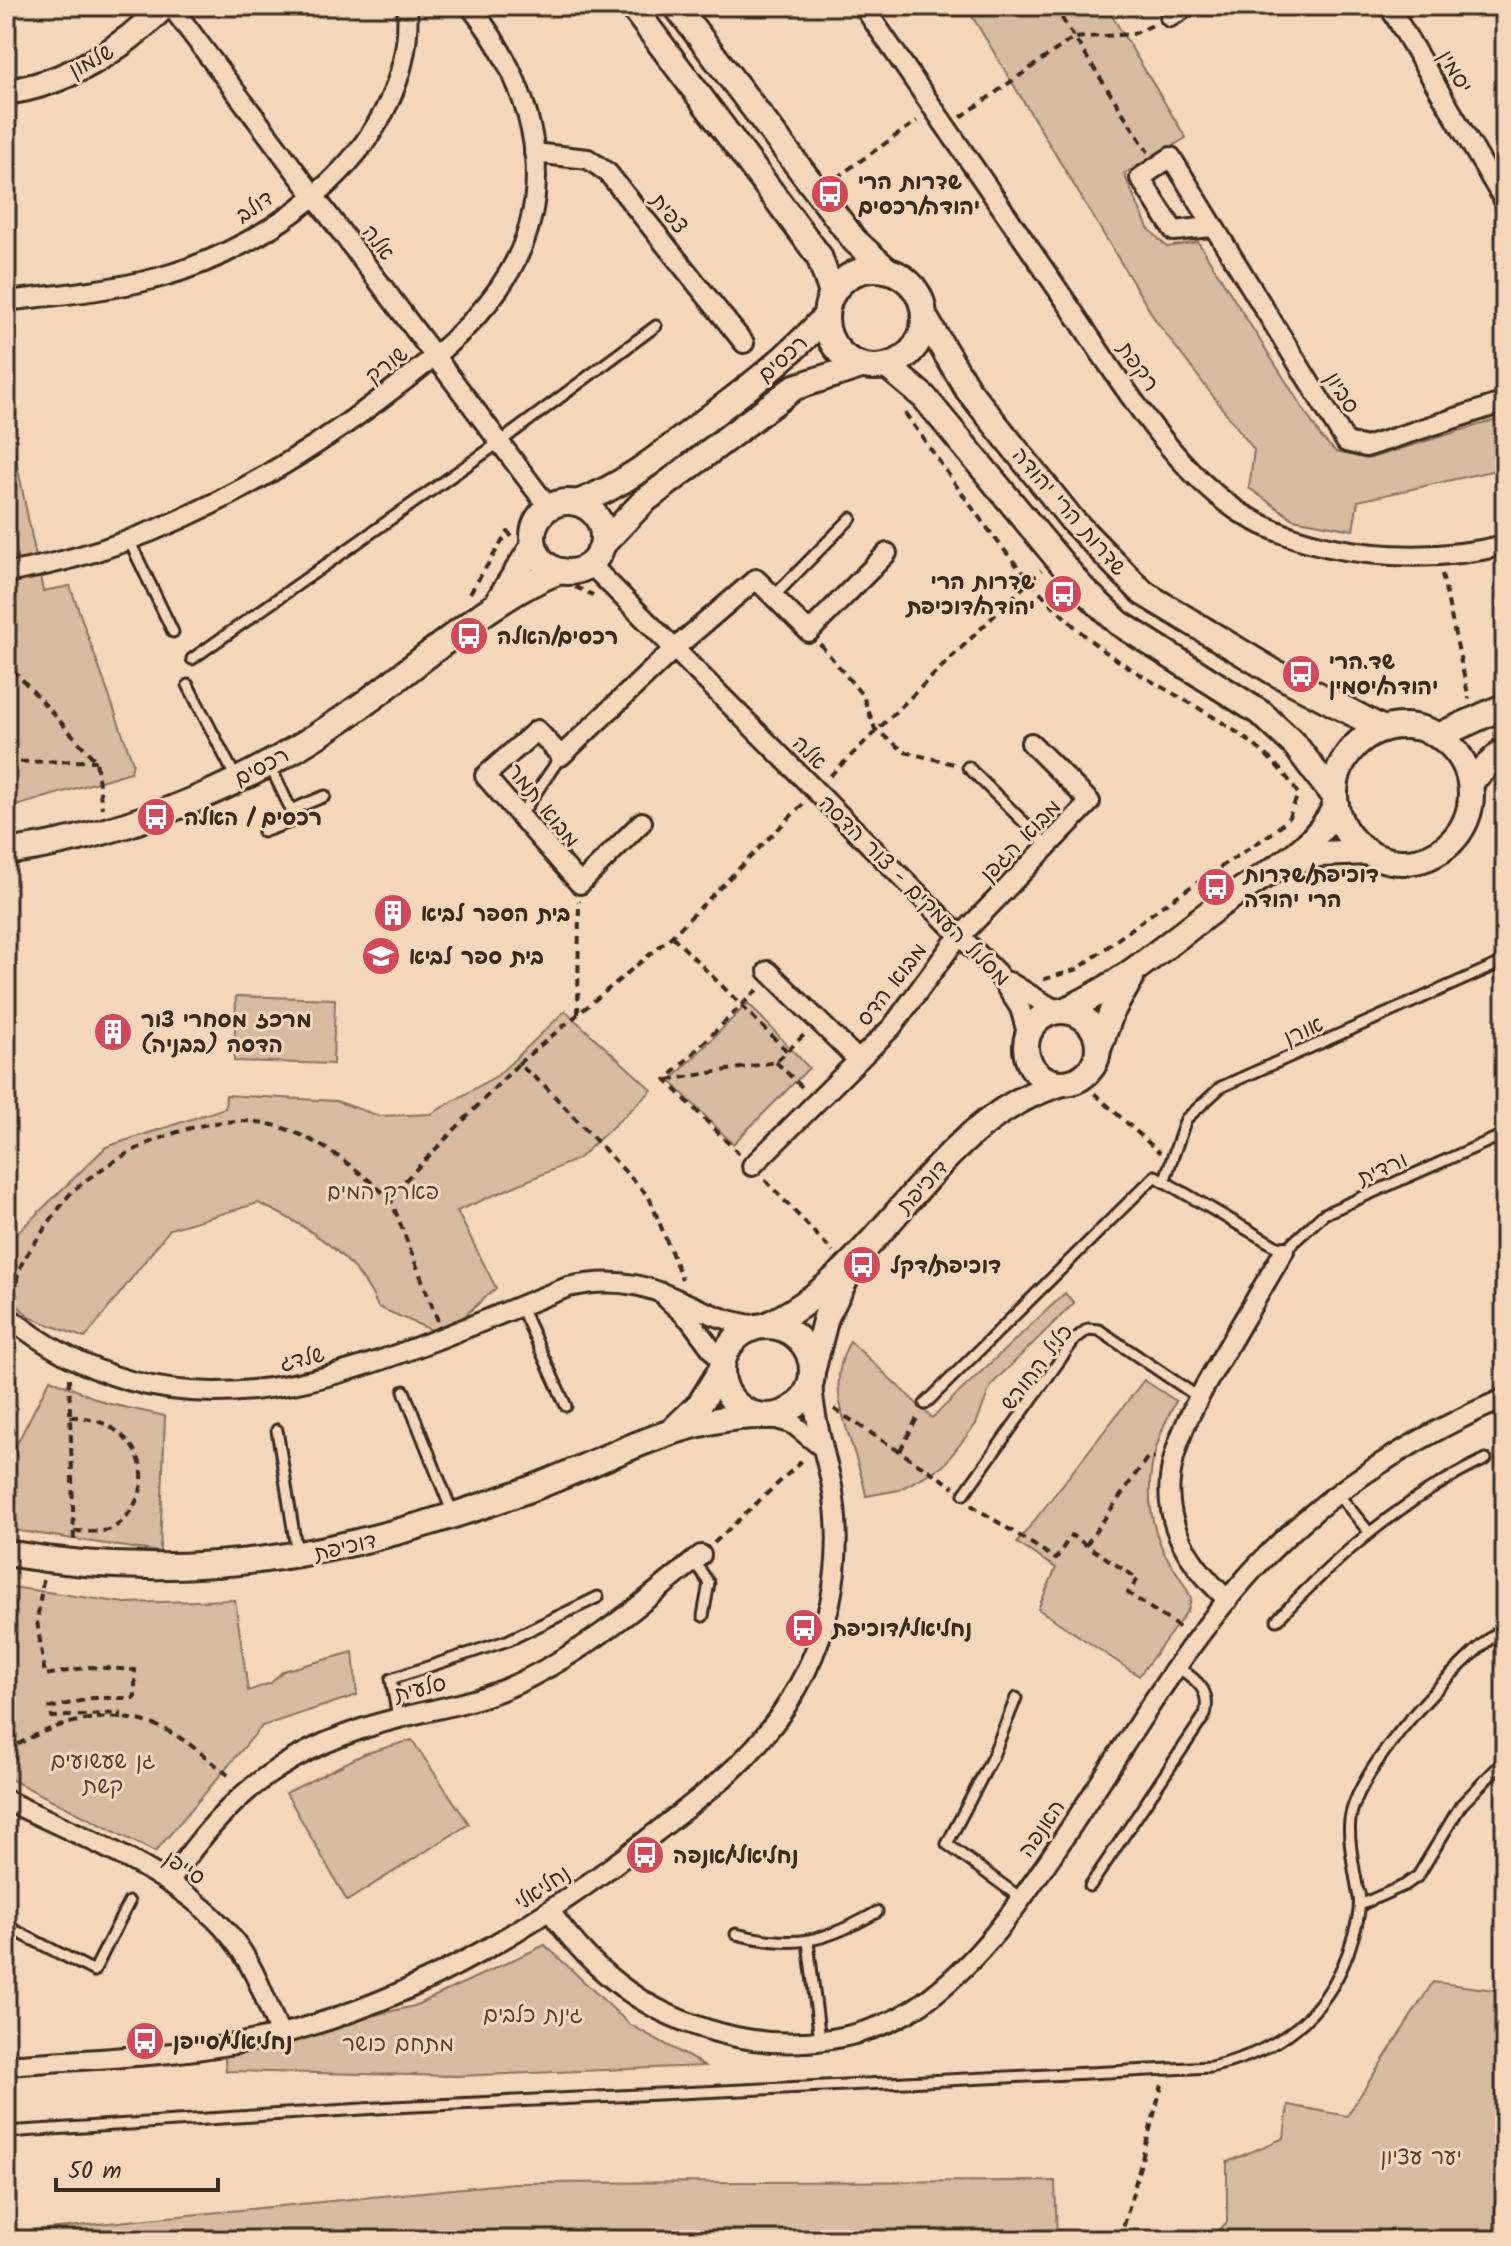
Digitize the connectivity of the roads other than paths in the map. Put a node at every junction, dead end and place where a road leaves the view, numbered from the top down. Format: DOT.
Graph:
graph roads {
  1 [pos="164,6"];
  2 [pos="171,6"];
  3 [pos="407,6"];
  4 [pos="470,6"];
  5 [pos="632,6"];
  6 [pos="676,6"];
  7 [pos="863,6"];
  8 [pos="1188,6"];
  9 [pos="1389,6"];
  10 [pos="1170,17"];
  11 [pos="6,92"];
  12 [pos="534,153"];
  13 [pos="313,194"];
  14 [pos="1505,202"];
  15 [pos="1211,227"];
  16 [pos="887,270"];
  17 [pos="832,293"];
  18 [pos="6,301"];
  19 [pos="825,317"];
  20 [pos="925,318"];
  21 [pos="656,326"];
  22 [pos="744,343"];
  23 [pos="435,356"];
  24 [pos="861,366"];
  25 [pos="887,366"];
  26 [pos="1505,402"];
  27 [pos="500,442"];
  28 [pos="577,503"];
  29 [pos="549,508"];
  30 [pos="851,518"];
  31 [pos="129,540"];
  32 [pos="1505,545"];
  33 [pos="532,551"];
  34 [pos="887,553"];
  35 [pos="596,554"];
  36 [pos="6,573"];
  37 [pos="554,573"];
  38 [pos="773,597"];
  39 [pos="486,614"];
  40 [pos="173,632"];
  41 [pos="674,649"];
  42 [pos="192,659"];
  43 [pos="188,685"];
  44 [pos="1505,706"];
  45 [pos="1383,729"];
  46 [pos="1438,736"];
  47 [pos="1031,743"];
  48 [pos="1505,749"];
  49 [pos="561,756"];
  50 [pos="269,764"];
  51 [pos="968,767"];
  52 [pos="237,780"];
  53 [pos="1470,782"];
  54 [pos="325,796"];
  55 [pos="1336,801"];
  56 [pos="291,810"];
  57 [pos="520,816"];
  58 [pos="642,822"];
  59 [pos="263,832"];
  60 [pos="1047,845"];
  61 [pos="6,852"];
  62 [pos="1368,852"];
  63 [pos="1281,867"];
  64 [pos="960,936"];
  65 [pos="1505,961"];
  66 [pos="770,973"];
  67 [pos="997,973"];
  68 [pos="1135,973"];
  69 [pos="1060,1011"];
  70 [pos="1027,1044"];
  71 [pos="1099,1047"];
  72 [pos="858,1060"];
  73 [pos="1071,1082"];
  74 [pos="989,1118"];
  75 [pos="1505,1134"];
  76 [pos="752,1166"];
  77 [pos="1164,1182"];
  78 [pos="1284,1251"];
  79 [pos="854,1262"];
  80 [pos="612,1281"];
  81 [pos="520,1305"];
  82 [pos="8,1316"];
  83 [pos="763,1325"];
  84 [pos="722,1367"];
  85 [pos="812,1381"];
  86 [pos="404,1391"];
  87 [pos="1198,1397"];
  88 [pos="1505,1398"];
  89 [pos="925,1404"];
  90 [pos="566,1406"];
  91 [pos="764,1416"];
  92 [pos="277,1430"];
  93 [pos="667,1433"];
  94 [pos="819,1445"];
  95 [pos="1486,1459"];
  96 [pos="1337,1493"];
  97 [pos="964,1494"];
  98 [pos="454,1516"];
  99 [pos="1369,1532"];
  100 [pos="6,1553"];
  101 [pos="297,1556"];
  102 [pos="698,1558"];
  103 [pos="598,1597"];
  104 [pos="1228,1600"];
  105 [pos="703,1616"];
  106 [pos="1277,1620"];
  107 [pos="1505,1627"];
  108 [pos="1179,1668"];
  109 [pos="1016,1698"];
  110 [pos="398,1718"];
  111 [pos="1505,1760"];
  112 [pos="6,1800"];
  113 [pos="169,1883"];
  114 [pos="1090,1886"];
  115 [pos="1359,1892"];
  116 [pos="1022,1899"];
  117 [pos="129,1902"];
  118 [pos="1360,1905"];
  119 [pos="550,1911"];
  120 [pos="877,1912"];
  121 [pos="6,1926"];
  122 [pos="736,1934"];
  123 [pos="808,1942"];
  124 [pos="280,2035"];
  125 [pos="820,2040"];
  126 [pos="6,2065"];
  127 [pos="6,2132"];
  1 -- 11 [label="street, שלמון"];
  2 -- 13 [label="street, אלה"];
  3 -- 13 [label="street, דולב"];
  4 -- 12 [label="street, שורק"];
  5 -- 17 [label="street"];
  6 -- 16 [label="street"];
  7 -- 32 [label="street, רקפת"];
  8 -- 10 [label="street"];
  9 -- 14 [label="street, יסמין"];
  12 -- 22 [label="street, צפית"];
  12 -- 23 [label="street, שורק"];
  13 -- 18 [label="street, דולב"];
  13 -- 23 [label="street, אלה"];
  15 -- 15 [label="street, סביון"];
  15 -- 26 [label="street, סביון"];
  16 -- 17 [label="street"];
  16 -- 20 [label="street"];
  17 -- 19 [label="street"];
  19 -- 24 [label="street"];
  19 -- 28 [label="street, רכסים"];
  20 -- 25 [label="street"];
  20 -- 45 [label="street, שדרות הרי יהודה"];
  21 -- 27 [label="lane"];
  23 -- 27 [label="street, אלה"];
  23 -- 31 [label="street, שורק"];
  24 -- 25 [label="street"];
  24 -- 35 [label="street, רכסים"];
  25 -- 55 [label="street, שדרות הרי יהודה"];
  27 -- 29 [label="street, אלה"];
  27 -- 42 [label="lane"];
  28 -- 29 [label="street"];
  28 -- 35 [label="street"];
  29 -- 33 [label="street"];
  30 -- 38 [label="lane"];
  31 -- 36 [label="street, שורק"];
  31 -- 40 [label="lane"];
  33 -- 37 [label="street"];
  33 -- 39 [label="street, רכסים"];
  34 -- 38 [label="street"];
  35 -- 37 [label="street"];
  35 -- 41 [label="street, אלה"];
  37 -- 39 [label="street, רכסים"];
  38 -- 41 [label="street, מבוא תמר"];
  39 -- 50 [label="street, רכסים"];
  41 -- 49 [label="street, מבוא תמר"];
  41 -- 64 [label="street, אלה"];
  43 -- 52 [label="lane"];
  44 -- 46 [label="street"];
  45 -- 46 [label="street"];
  45 -- 55 [label="street"];
  46 -- 53 [label="street"];
  47 -- 60 [label="street, מבוא הגפן"];
  48 -- 53 [label="street"];
  49 -- 57 [label="lane"];
  49 -- 57 [label="street, מבוא תמר"];
  50 -- 52 [label="street, רכסים"];
  50 -- 56 [label="lane"];
  51 -- 60 [label="lane"];
  52 -- 61 [label="street, רכסים"];
  53 -- 62 [label="street"];
  54 -- 56 [label="lane"];
  55 -- 62 [label="street"];
  55 -- 63 [label="street"];
  56 -- 59 [label="lane"];
  57 -- 58 [label="street, מבוא תמר"];
  60 -- 64 [label="street, מבוא הגפן"];
  62 -- 63 [label="street"];
  63 -- 68 [label="street"];
  64 -- 67 [label="street, אלה"];
  64 -- 72 [label="street, מבוא הדס"];
  65 -- 77 [label="lane, אורן"];
  66 -- 72 [label="street, מבוא הדס"];
  67 -- 69 [label="street, אלה"];
  67 -- 70 [label="street, אלה"];
  68 -- 69 [label="street"];
  68 -- 71 [label="street"];
  69 -- 70 [label="street"];
  69 -- 71 [label="street"];
  70 -- 73 [label="street"];
  70 -- 74 [label="street, דוכיפת"];
  71 -- 73 [label="street"];
  72 -- 76 [label="street, מבוא הדס"];
  73 -- 74 [label="street, דוכיפת"];
  74 -- 79 [label="street, דוכיפת"];
  75 -- 78 [label="lane, ורדית"];
  77 -- 78 [label="lane"];
  77 -- 89 [label="lane"];
  78 -- 87 [label="street"];
  79 -- 83 [label="street, דוכיפת"];
  79 -- 85 [label="street, דוכיפת"];
  80 -- 81 [label="street, שלדג"];
  80 -- 83 [label="street, שלדג"];
  80 -- 84 [label="street, שלדג"];
  81 -- 82 [label="street, שלדג"];
  81 -- 90 [label="lane"];
  83 -- 84 [label="street"];
  83 -- 85 [label="street"];
  84 -- 91 [label="street"];
  84 -- 93 [label="street, דוכיפת"];
  85 -- 91 [label="street"];
  85 -- 94 [label="street, נחליאלי"];
  86 -- 98 [label="lane"];
  87 -- 97 [label="lane, כליל החורש"];
  87 -- 104 [label="street"];
  88 -- 96 [label="street, האנפה"];
  91 -- 93 [label="street, דוכיפת"];
  91 -- 94 [label="street"];
  92 -- 101 [label="lane"];
  93 -- 98 [label="street, דוכיפת"];
  94 -- 119 [label="street, נחליאלי"];
  95 -- 99 [label="lane"];
  96 -- 99 [label="lane"];
  96 -- 104 [label="street, האנפה"];
  98 -- 101 [label="street, דוכיפת"];
  99 -- 106 [label="lane"];
  100 -- 101 [label="street, דוכיפת"];
  102 -- 105 [label="lane"];
  102 -- 110 [label="street, סלעית"];
  103 -- 110 [label="lane"];
  104 -- 108 [label="street, האנפה"];
  107 -- 118 [label="lane"];
  108 -- 114 [label="lane"];
  108 -- 116 [label="street, האנפה"];
  109 -- 116 [label="lane"];
  110 -- 113 [label="street, סלעית"];
  111 -- 118 [label="lane"];
  112 -- 113 [label="street, סייפן"];
  113 -- 124 [label="street, סייפן"];
  115 -- 118 [label="lane"];
  116 -- 125 [label="street, האנפה"];
  117 -- 121 [label="lane"];
  118 -- 127 [label="lane"];
  119 -- 124 [label="street, נחליאלי"];
  119 -- 125 [label="street, האנפה"];
  120 -- 123 [label="lane"];
  122 -- 123 [label="lane"];
  123 -- 125 [label="lane"];
  124 -- 126 [label="street, נחליאלי"];
}
